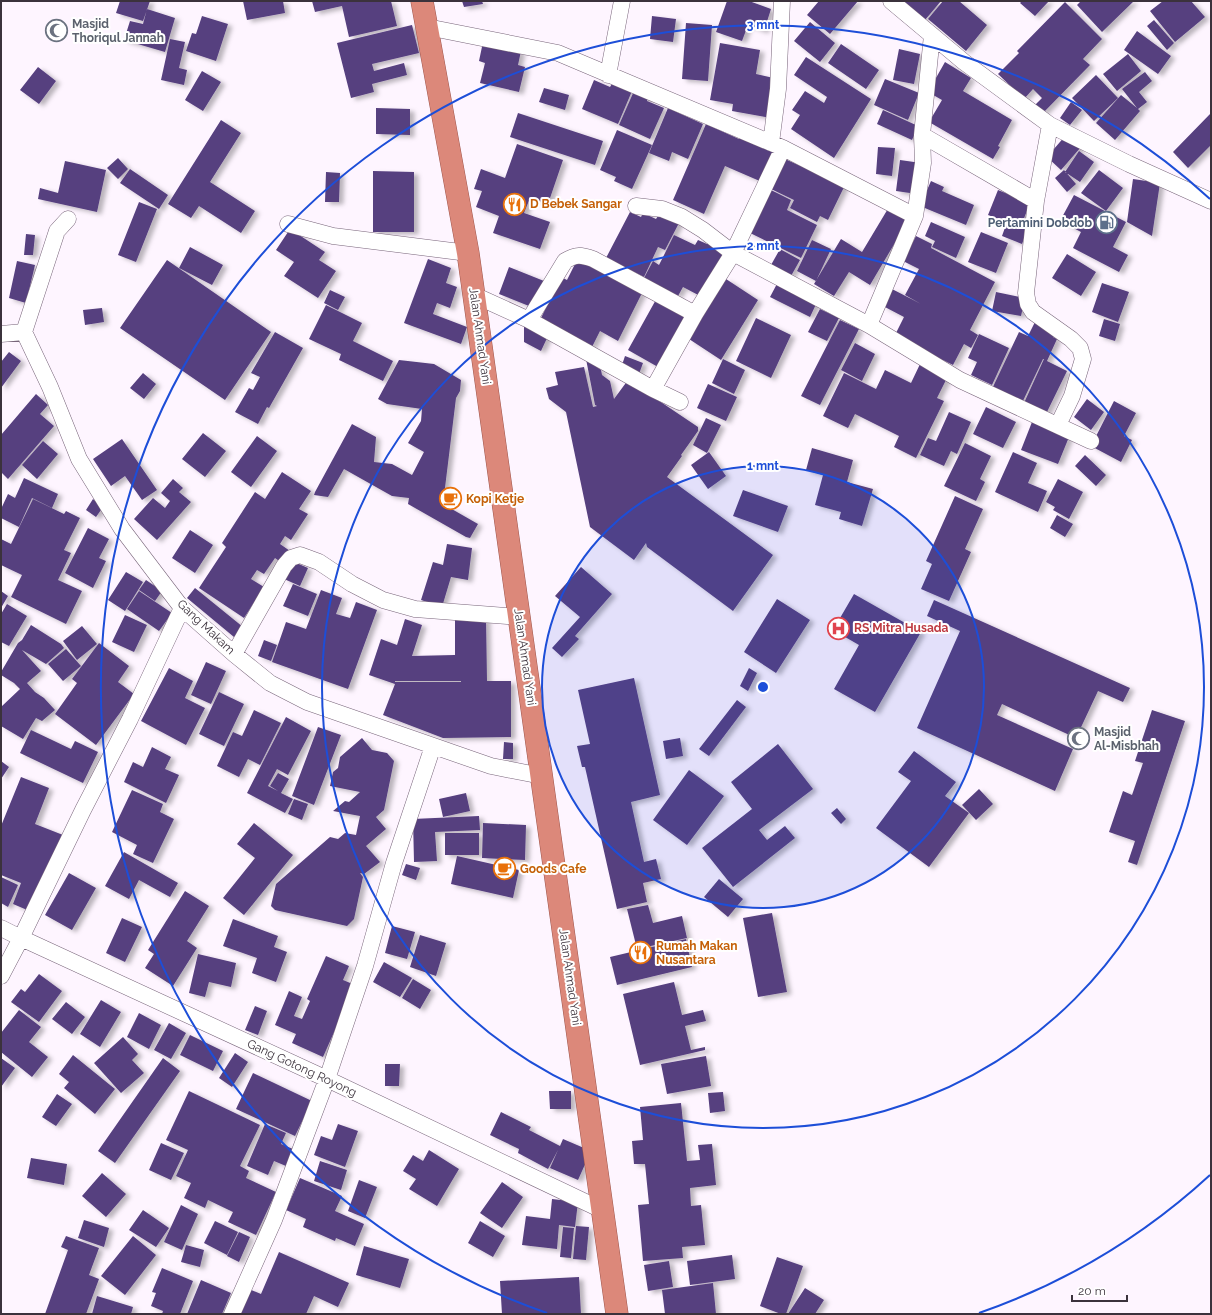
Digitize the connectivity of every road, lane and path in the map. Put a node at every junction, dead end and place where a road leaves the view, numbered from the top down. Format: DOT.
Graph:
graph roads {
  1 [pos="422,1"];
  2 [pos="622,1"];
  3 [pos="782,1"];
  4 [pos="891,1"];
  5 [pos="427,27"];
  6 [pos="932,35"];
  7 [pos="608,74"];
  8 [pos="1050,125"];
  9 [pos="922,135"];
  10 [pos="777,146"];
  11 [pos="1036,201"];
  12 [pos="1211,201"];
  13 [pos="636,206"];
  14 [pos="915,216"];
  15 [pos="68,219"];
  16 [pos="288,224"];
  17 [pos="468,253"];
  18 [pos="733,253"];
  19 [pos="474,295"];
  20 [pos="695,314"];
  21 [pos="529,320"];
  22 [pos="869,325"];
  23 [pos="24,332"];
  24 [pos="1,334"];
  25 [pos="653,389"];
  26 [pos="680,402"];
  27 [pos="1058,425"];
  28 [pos="1091,441"];
  29 [pos="182,608"];
  30 [pos="520,617"];
  31 [pos="234,654"];
  32 [pos="433,746"];
  33 [pos="542,776"];
  34 [pos="1,928"];
  35 [pos="21,938"];
  36 [pos="1,976"];
  37 [pos="327,1079"];
  38 [pos="602,1210"];
  39 [pos="232,1314"];
  40 [pos="617,1314"];
  1 -- 5 [label="highway, Jalan Ahmad Yani"];
  2 -- 7 [label="street"];
  3 -- 10 [label="street"];
  4 -- 6 [label="street"];
  5 -- 7 [label="street"];
  5 -- 17 [label="highway, Jalan Ahmad Yani"];
  6 -- 8 [label="street"];
  6 -- 9 [label="street"];
  7 -- 10 [label="street"];
  8 -- 11 [label="street"];
  8 -- 12 [label="street"];
  9 -- 11 [label="street"];
  9 -- 14 [label="street"];
  10 -- 14 [label="street"];
  10 -- 18 [label="street"];
  11 -- 27 [label="street"];
  13 -- 18 [label="street"];
  14 -- 22 [label="street"];
  15 -- 23 [label="street"];
  16 -- 17 [label="street"];
  17 -- 19 [label="highway, Jalan Ahmad Yani"];
  18 -- 20 [label="street"];
  18 -- 22 [label="street"];
  19 -- 21 [label="street"];
  19 -- 30 [label="highway, Jalan Ahmad Yani"];
  20 -- 21 [label="street"];
  20 -- 25 [label="street"];
  21 -- 25 [label="street"];
  22 -- 27 [label="street"];
  23 -- 24 [label="street"];
  23 -- 29 [label="street, Gang Makam"];
  25 -- 26 [label="street"];
  27 -- 28 [label="street"];
  29 -- 31 [label="street, Gang Makam"];
  29 -- 35 [label="street"];
  30 -- 31 [label="street"];
  30 -- 33 [label="highway, Jalan Ahmad Yani"];
  31 -- 32 [label="street, Gang Makam"];
  32 -- 33 [label="street, Gang Makam"];
  32 -- 37 [label="street"];
  33 -- 38 [label="highway, Jalan Ahmad Yani"];
  34 -- 35 [label="street, Gang Gotong Royong"];
  35 -- 36 [label="street"];
  35 -- 37 [label="street, Gang Gotong Royong"];
  37 -- 38 [label="street, Gang Gotong Royong"];
  37 -- 39 [label="street"];
  38 -- 40 [label="highway, Jalan Ahmad Yani"];
}
